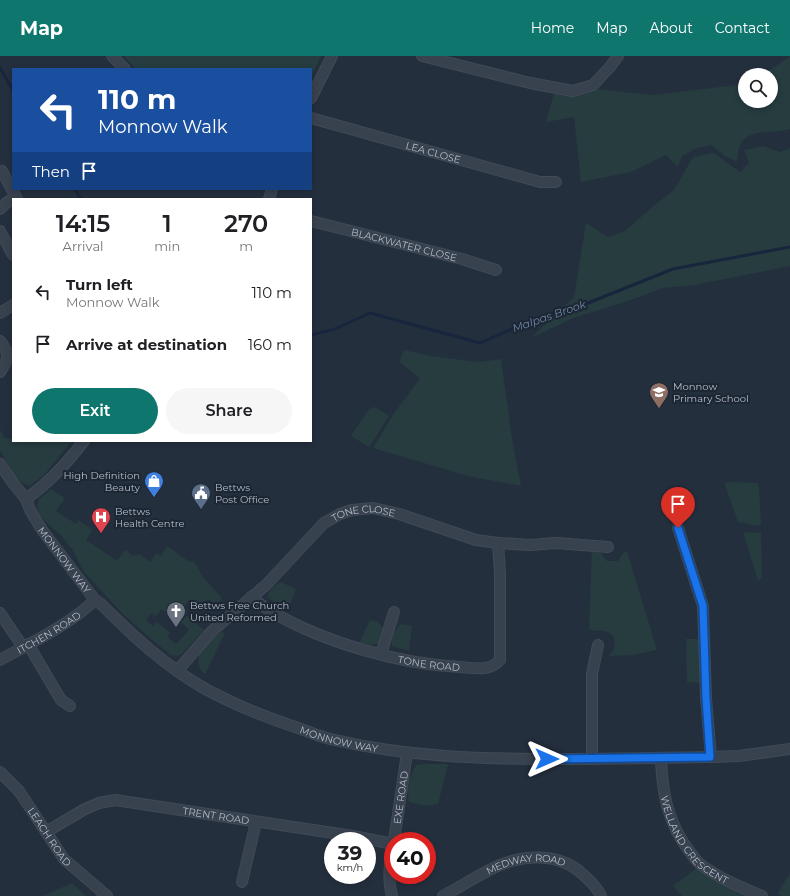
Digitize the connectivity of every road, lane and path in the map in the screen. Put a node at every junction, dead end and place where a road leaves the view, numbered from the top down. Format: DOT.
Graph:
graph roads {
  1 [pos="112,56"];
  2 [pos="332,56"];
  3 [pos="422,56"];
  4 [pos="618,56"];
  5 [pos="124,68"];
  6 [pos="312,96"];
  7 [pos="312,118"];
  8 [pos="2,171"];
  9 [pos="556,182"];
  10 [pos="16,198"];
  11 [pos="12,200"];
  12 [pos="0,209"];
  13 [pos="312,221"];
  14 [pos="0,231"];
  15 [pos="12,253"];
  16 [pos="496,270"];
  17 [pos="12,306"];
  18 [pos="0,313"];
  19 [pos="0,341"];
  20 [pos="0,372"];
  21 [pos="83,442"];
  22 [pos="0,464"];
  23 [pos="26,499"];
  24 [pos="678,528"];
  25 [pos="498,543"];
  26 [pos="608,547"];
  27 [pos="251,597"];
  28 [pos="95,600"];
  29 [pos="394,612"];
  30 [pos="0,613"];
  31 [pos="26,646"];
  32 [pos="598,646"];
  33 [pos="381,654"];
  34 [pos="0,660"];
  35 [pos="177,671"];
  36 [pos="70,706"];
  37 [pos="790,748"];
  38 [pos="407,753"];
  39 [pos="710,757"];
  40 [pos="661,758"];
  41 [pos="592,759"];
  42 [pos="0,772"];
  43 [pos="256,822"];
  44 [pos="46,832"];
  45 [pos="395,832"];
  46 [pos="384,841"];
  47 [pos="242,882"];
  48 [pos="389,884"];
  49 [pos="107,896"];
  50 [pos="392,896"];
  51 [pos="444,896"];
  52 [pos="600,896"];
  53 [pos="762,896"];
  1 -- 5 [label="street"];
  2 -- 6 [label="street"];
  3 -- 4 [label="street"];
  7 -- 9 [label="street, LEA CLOSE"];
  8 -- 10 [label="street"];
  11 -- 12 [label="street"];
  13 -- 16 [label="street, BLACKWATER CLOSE"];
  14 -- 15 [label="street"];
  17 -- 18 [label="street"];
  19 -- 20 [label="street"];
  21 -- 23 [label="street"];
  22 -- 23 [label="street, MONNOW WAY"];
  23 -- 28 [label="street, MONNOW WAY"];
  24 -- 39 [label="street"];
  25 -- 26 [label="street, TONE CLOSE"];
  25 -- 27 [label="street, TONE CLOSE"];
  25 -- 33 [label="street, TONE ROAD"];
  27 -- 33 [label="street, TONE ROAD"];
  27 -- 35 [label="street, TONE CLOSE"];
  28 -- 31 [label="street, ITCHEN ROAD"];
  28 -- 35 [label="street, MONNOW WAY"];
  29 -- 33 [label="street"];
  30 -- 31 [label="street"];
  31 -- 34 [label="street, ITCHEN ROAD"];
  31 -- 36 [label="street"];
  32 -- 41 [label="street"];
  35 -- 38 [label="street, MONNOW WAY"];
  37 -- 39 [label="street, MONNOW WAY"];
  38 -- 41 [label="street, MONNOW WAY"];
  38 -- 45 [label="street, EXE ROAD"];
  39 -- 40 [label="street, MONNOW WAY"];
  40 -- 41 [label="street, MONNOW WAY"];
  40 -- 53 [label="street, WELLAND CRESCENT"];
  42 -- 44 [label="street, LEACH ROAD"];
  43 -- 44 [label="street, TRENT ROAD"];
  43 -- 46 [label="street, TRENT ROAD"];
  43 -- 47 [label="street"];
  44 -- 49 [label="street, LEACH ROAD"];
  48 -- 50 [label="street, EXE ROAD"];
  51 -- 52 [label="street, MEDWAY ROAD"];
}
